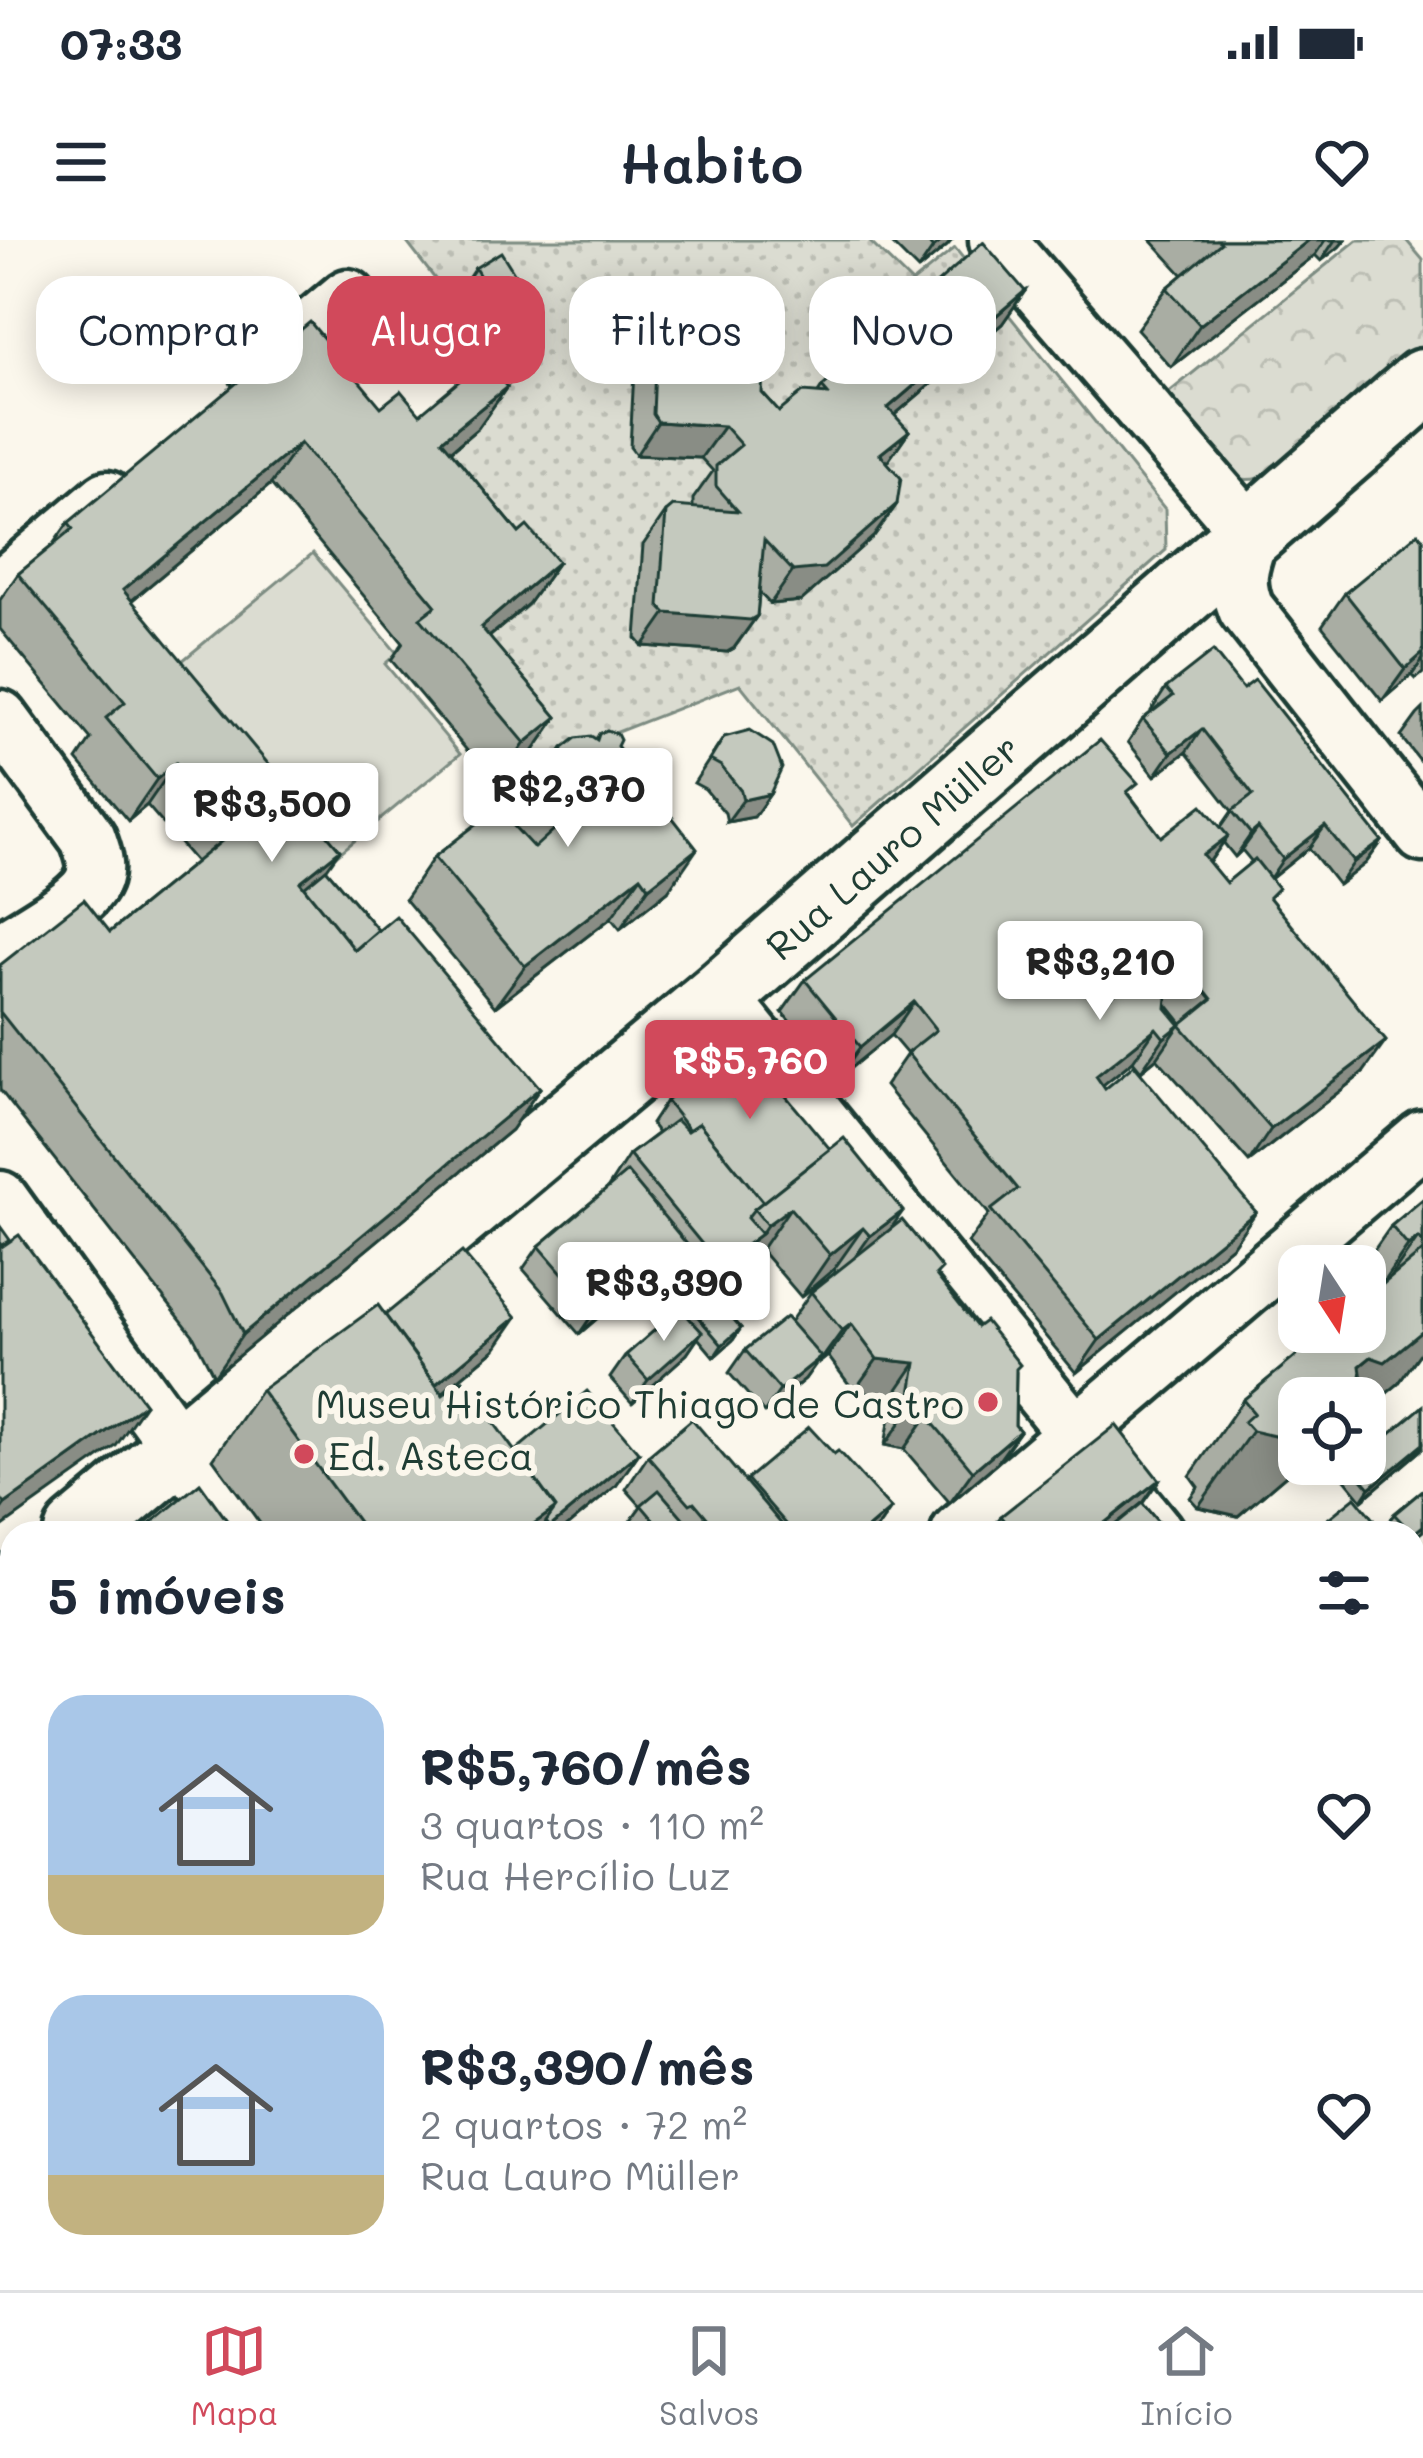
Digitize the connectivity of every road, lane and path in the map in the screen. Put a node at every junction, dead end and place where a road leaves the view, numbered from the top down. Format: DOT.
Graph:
graph roads {
  1 [pos="998,240"];
  2 [pos="327,315"];
  3 [pos="1423,383"];
  4 [pos="219,405"];
  5 [pos="146,466"];
  6 [pos="1251,534"];
  7 [pos="0,589"];
  8 [pos="0,718"];
  9 [pos="1423,834"];
  10 [pos="0,951"];
  11 [pos="720,996"];
  12 [pos="1423,1138"];
  13 [pos="0,1199"];
  14 [pos="1076,1434"];
  15 [pos="180,1448"];
  16 [pos="92,1521"];
  17 [pos="232,1521"];
  18 [pos="973,1521"];
  19 [pos="1146,1521"];
  1 -- 6 [label="street"];
  2 -- 4 [label="street"];
  3 -- 6 [label="main road, Rua Lauro Müller"];
  5 -- 7 [label="street"];
  6 -- 9 [label="street"];
  6 -- 11 [label="main road, Rua Lauro Müller"];
  8 -- 10 [label="street"];
  11 -- 14 [label="street"];
  11 -- 15 [label="main road, Rua Lauro Müller"];
  12 -- 14 [label="street"];
  13 -- 15 [label="street"];
  14 -- 18 [label="street"];
  14 -- 19 [label="street"];
  15 -- 16 [label="main road, Rua Lauro Müller"];
  15 -- 17 [label="street"];
}
